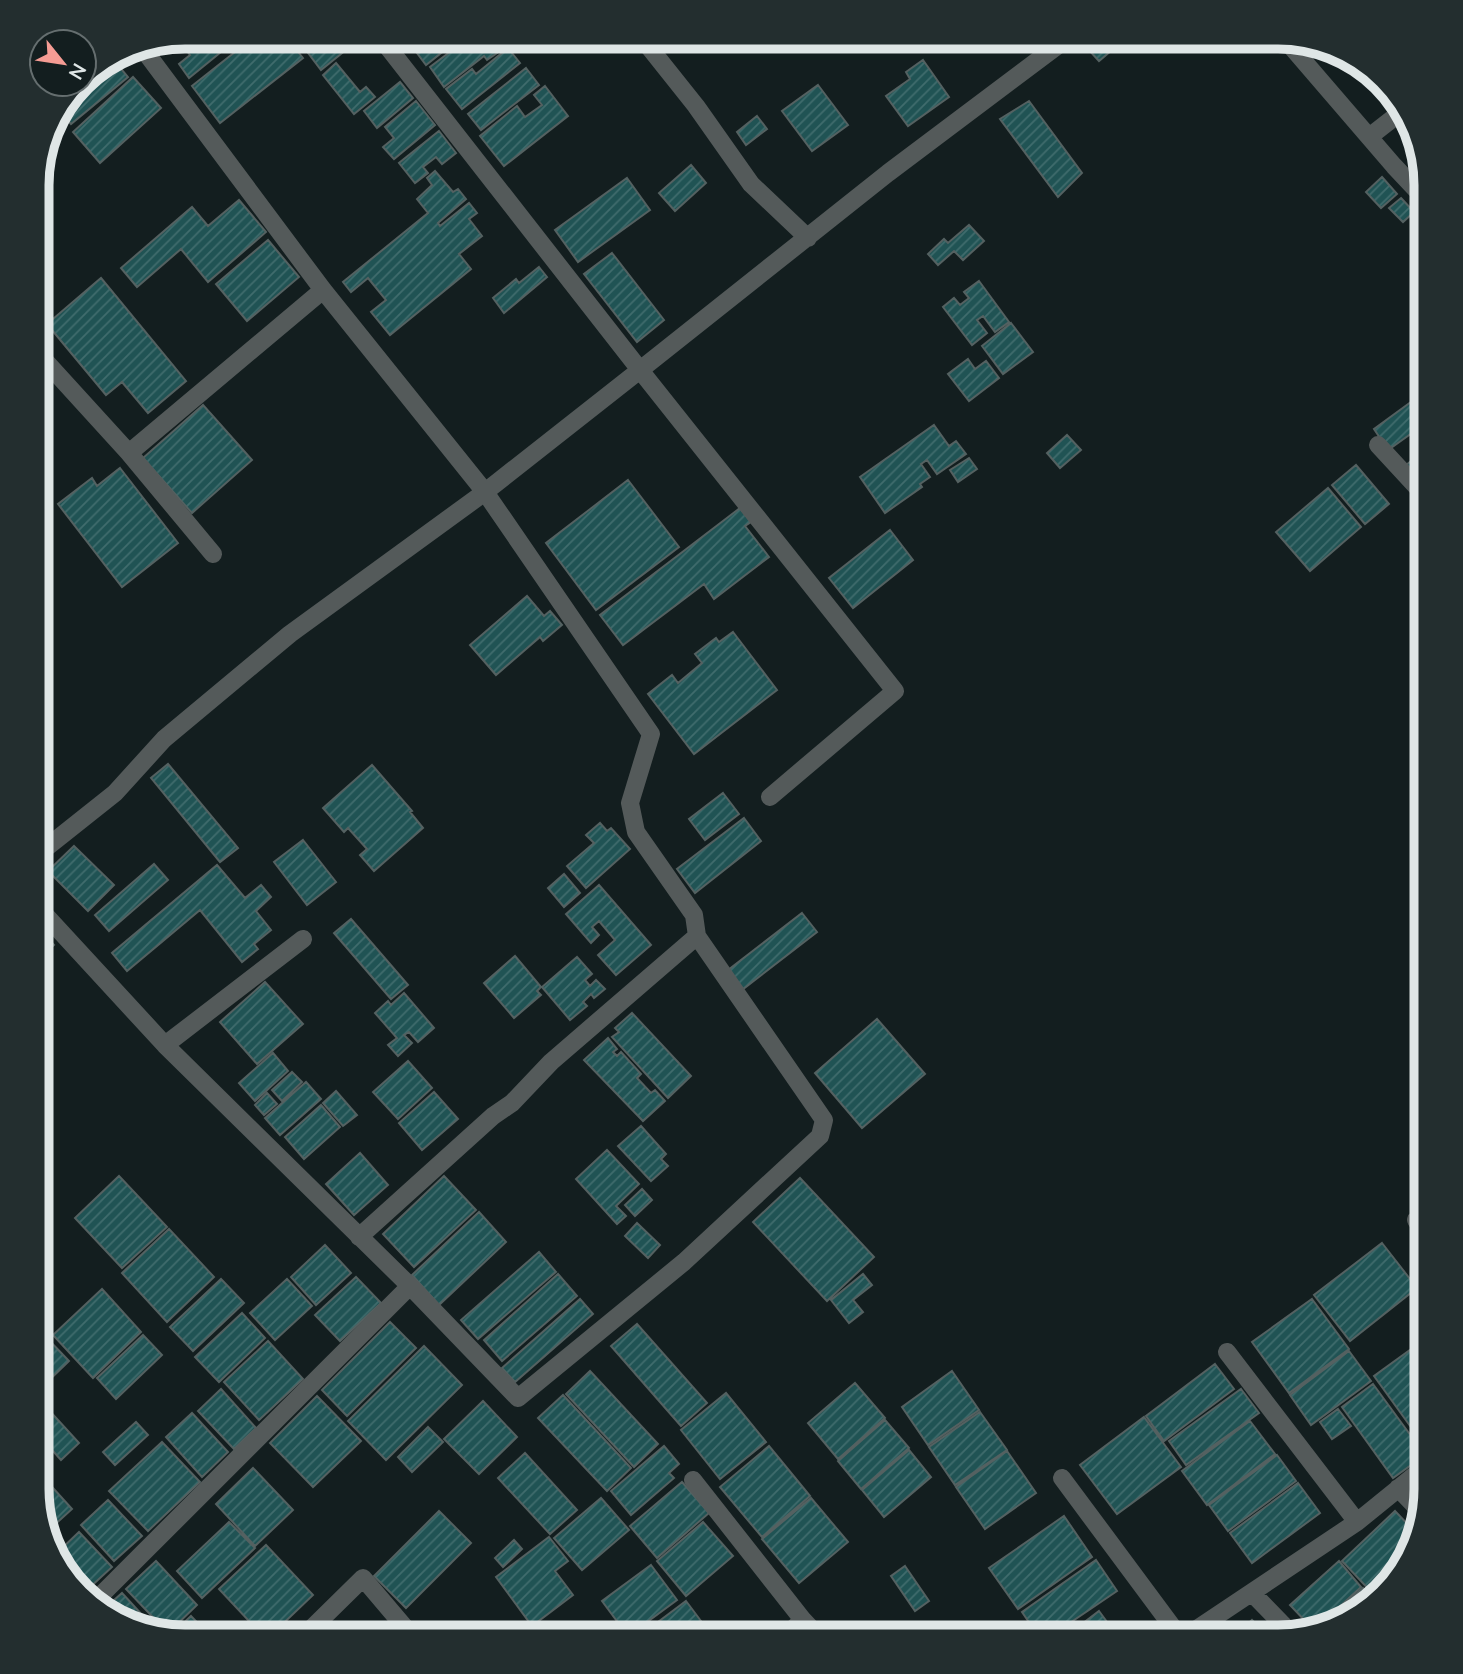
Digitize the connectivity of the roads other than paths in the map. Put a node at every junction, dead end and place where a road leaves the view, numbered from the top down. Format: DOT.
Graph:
graph roads {
  1 [pos="389,49"];
  2 [pos="651,49"];
  3 [pos="1053,49"];
  4 [pos="1294,50"];
  5 [pos="147,55"];
  6 [pos="1395,117"];
  7 [pos="1368,137"];
  8 [pos="1414,187"];
  9 [pos="808,238"];
  10 [pos="323,290"];
  11 [pos="49,365"];
  12 [pos="640,370"];
  13 [pos="1378,445"];
  14 [pos="129,453"];
  15 [pos="1414,485"];
  16 [pos="485,492"];
  17 [pos="213,554"];
  18 [pos="770,797"];
  19 [pos="49,845"];
  20 [pos="49,919"];
  21 [pos="697,936"];
  22 [pos="303,939"];
  23 [pos="165,1045"];
  24 [pos="359,1237"];
  25 [pos="410,1286"];
  26 [pos="1227,1352"];
  27 [pos="1414,1475"];
  28 [pos="1062,1478"];
  29 [pos="693,1479"];
  30 [pos="1398,1488"];
  31 [pos="1413,1504"];
  32 [pos="1357,1522"];
  33 [pos="1253,1594"];
  34 [pos="101,1595"];
  35 [pos="803,1620"];
  36 [pos="315,1625"];
  37 [pos="403,1625"];
  38 [pos="797,1625"];
  39 [pos="807,1625"];
  40 [pos="1171,1625"];
  41 [pos="1204,1625"];
  42 [pos="1283,1625"];
  1 -- 12 [label="street"];
  2 -- 9 [label="street"];
  3 -- 9 [label="street"];
  4 -- 7 [label="street"];
  5 -- 10 [label="street"];
  6 -- 7 [label="street"];
  7 -- 8 [label="street"];
  9 -- 12 [label="street"];
  10 -- 14 [label="street"];
  10 -- 16 [label="street"];
  11 -- 14 [label="street"];
  12 -- 16 [label="street"];
  12 -- 18 [label="street"];
  13 -- 15 [label="street"];
  14 -- 17 [label="street"];
  16 -- 19 [label="street"];
  16 -- 21 [label="street"];
  20 -- 23 [label="street"];
  21 -- 24 [label="street"];
  21 -- 25 [label="street"];
  22 -- 23 [label="street"];
  23 -- 24 [label="street"];
  24 -- 25 [label="street"];
  25 -- 34 [label="street"];
  26 -- 32 [label="street"];
  27 -- 30 [label="street"];
  28 -- 40 [label="street"];
  29 -- 35 [label="street"];
  30 -- 31 [label="street"];
  30 -- 32 [label="street"];
  32 -- 33 [label="street"];
  33 -- 41 [label="street"];
  33 -- 42 [label="street"];
  35 -- 38 [label="street"];
  35 -- 39 [label="street"];
  36 -- 37 [label="street"];
}
